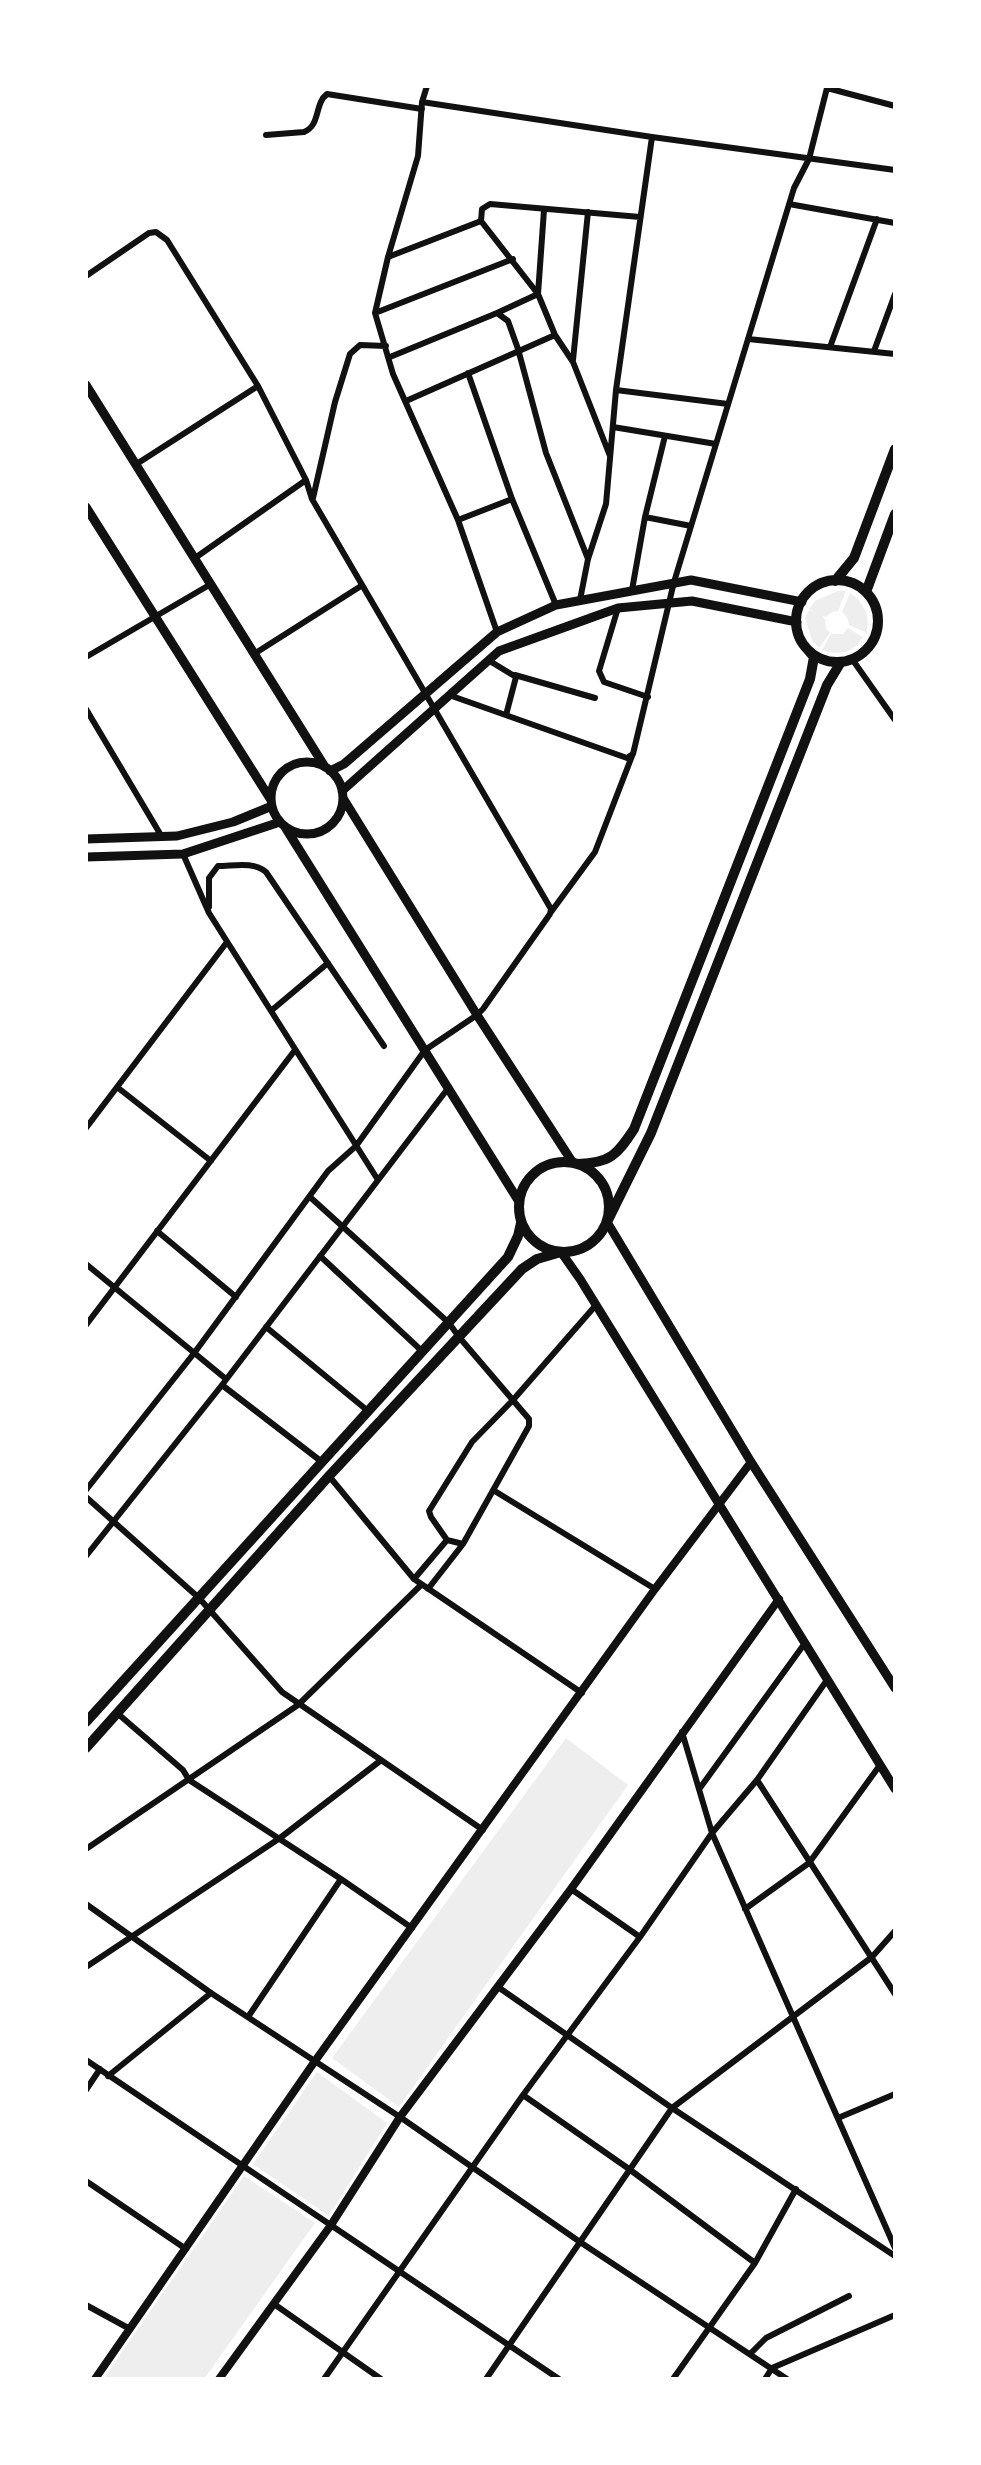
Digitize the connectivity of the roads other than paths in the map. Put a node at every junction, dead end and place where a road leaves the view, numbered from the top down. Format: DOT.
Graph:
graph roads {
  1 [pos="427,86"];
  2 [pos="422,105"];
  3 [pos="895,106"];
  4 [pos="266,135"];
  5 [pos="652,137"];
  6 [pos="809,159"];
  7 [pos="895,170"];
  8 [pos="789,204"];
  9 [pos="544,210"];
  10 [pos="588,212"];
  11 [pos="640,217"];
  12 [pos="877,219"];
  13 [pos="481,221"];
  14 [pos="895,223"];
  15 [pos="387,257"];
  16 [pos="513,259"];
  17 [pos="86,276"];
  18 [pos="538,294"];
  19 [pos="895,294"];
  20 [pos="375,313"];
  21 [pos="497,313"];
  22 [pos="555,335"];
  23 [pos="748,339"];
  24 [pos="386,346"];
  25 [pos="830,347"];
  26 [pos="518,349"];
  27 [pos="874,351"];
  28 [pos="895,354"];
  29 [pos="390,357"];
  30 [pos="573,362"];
  31 [pos="468,373"];
  32 [pos="86,385"];
  33 [pos="258,386"];
  34 [pos="616,390"];
  35 [pos="406,401"];
  36 [pos="729,404"];
  37 [pos="613,427"];
  38 [pos="665,436"];
  39 [pos="716,444"];
  40 [pos="895,449"];
  41 [pos="611,458"];
  42 [pos="135,465"];
  43 [pos="306,480"];
  44 [pos="313,499"];
  45 [pos="512,499"];
  46 [pos="86,507"];
  47 [pos="895,514"];
  48 [pos="645,517"];
  49 [pos="458,520"];
  50 [pos="691,526"];
  51 [pos="195,558"];
  52 [pos="588,559"];
  53 [pos="835,581"];
  54 [pos="674,582"];
  55 [pos="211,584"];
  56 [pos="361,586"];
  57 [pos="632,590"];
  58 [pos="866,592"];
  59 [pos="580,600"];
  60 [pos="802,602"];
  61 [pos="671,604"];
  62 [pos="556,605"];
  63 [pos="618,608"];
  64 [pos="155,617"];
  65 [pos="797,622"];
  66 [pos="497,632"];
  67 [pos="808,650"];
  68 [pos="254,654"];
  69 [pos="86,657"];
  70 [pos="852,659"];
  71 [pos="488,660"];
  72 [pos="841,662"];
  73 [pos="515,675"];
  74 [pos="424,693"];
  75 [pos="448,695"];
  76 [pos="648,697"];
  77 [pos="595,698"];
  78 [pos="433,708"];
  79 [pos="86,709"];
  80 [pos="506,715"];
  81 [pos="895,720"];
  82 [pos="633,754"];
  83 [pos="328,769"];
  84 [pos="342,795"];
  85 [pos="272,803"];
  86 [pos="283,824"];
  87 [pos="163,838"];
  88 [pos="86,839"];
  89 [pos="183,854"];
  90 [pos="86,857"];
  91 [pos="209,913"];
  92 [pos="550,914"];
  93 [pos="228,942"];
  94 [pos="328,963"];
  95 [pos="272,1010"];
  96 [pos="477,1015"];
  97 [pos="384,1046"];
  98 [pos="295,1050"];
  99 [pos="425,1050"];
  100 [pos="117,1087"];
  101 [pos="449,1087"];
  102 [pos="86,1129"];
  103 [pos="356,1146"];
  104 [pos="211,1161"];
  105 [pos="576,1163"];
  106 [pos="378,1180"];
  107 [pos="310,1197"];
  108 [pos="519,1200"];
  109 [pos="607,1222"];
  110 [pos="521,1223"];
  111 [pos="341,1227"];
  112 [pos="157,1231"];
  113 [pos="561,1252"];
  114 [pos="320,1256"];
  115 [pos="86,1264"];
  116 [pos="114,1288"];
  117 [pos="236,1297"];
  118 [pos="596,1305"];
  119 [pos="449,1323"];
  120 [pos="86,1325"];
  121 [pos="266,1327"];
  122 [pos="458,1337"];
  123 [pos="195,1352"];
  124 [pos="423,1352"];
  125 [pos="224,1382"];
  126 [pos="513,1401"];
  127 [pos="369,1411"];
  128 [pos="322,1462"];
  129 [pos="751,1462"];
  130 [pos="329,1476"];
  131 [pos="86,1490"];
  132 [pos="493,1490"];
  133 [pos="86,1497"];
  134 [pos="719,1505"];
  135 [pos="113,1520"];
  136 [pos="447,1540"];
  137 [pos="463,1544"];
  138 [pos="86,1556"];
  139 [pos="414,1579"];
  140 [pos="425,1587"];
  141 [pos="655,1589"];
  142 [pos="199,1598"];
  143 [pos="779,1599"];
  144 [pos="209,1610"];
  145 [pos="805,1643"];
  146 [pos="827,1680"];
  147 [pos="895,1688"];
  148 [pos="582,1693"];
  149 [pos="298,1705"];
  150 [pos="117,1713"];
  151 [pos="86,1722"];
  152 [pos="682,1732"];
  153 [pos="86,1748"];
  154 [pos="380,1761"];
  155 [pos="880,1765"];
  156 [pos="189,1780"];
  157 [pos="757,1780"];
  158 [pos="700,1788"];
  159 [pos="895,1788"];
  160 [pos="483,1830"];
  161 [pos="712,1833"];
  162 [pos="279,1838"];
  163 [pos="86,1849"];
  164 [pos="809,1863"];
  165 [pos="341,1879"];
  166 [pos="571,1889"];
  167 [pos="86,1904"];
  168 [pos="745,1909"];
  169 [pos="412,1928"];
  170 [pos="895,1931"];
  171 [pos="133,1936"];
  172 [pos="640,1937"];
  173 [pos="872,1957"];
  174 [pos="86,1967"];
  175 [pos="498,1987"];
  176 [pos="211,1993"];
  177 [pos="895,1994"];
  178 [pos="794,2014"];
  179 [pos="248,2017"];
  180 [pos="567,2035"];
  181 [pos="86,2060"];
  182 [pos="315,2061"];
  183 [pos="100,2069"];
  184 [pos="108,2076"];
  185 [pos="86,2090"];
  186 [pos="895,2094"];
  187 [pos="523,2095"];
  188 [pos="672,2108"];
  189 [pos="400,2117"];
  190 [pos="838,2119"];
  191 [pos="244,2165"];
  192 [pos="473,2168"];
  193 [pos="629,2169"];
  194 [pos="86,2181"];
  195 [pos="796,2189"];
  196 [pos="331,2225"];
  197 [pos="893,2239"];
  198 [pos="580,2242"];
  199 [pos="895,2248"];
  200 [pos="186,2249"];
  201 [pos="895,2256"];
  202 [pos="755,2263"];
  203 [pos="400,2273"];
  204 [pos="849,2296"];
  205 [pos="274,2304"];
  206 [pos="86,2305"];
  207 [pos="895,2315"];
  208 [pos="130,2329"];
  209 [pos="709,2329"];
  210 [pos="510,2346"];
  211 [pos="342,2353"];
  212 [pos="750,2354"];
  213 [pos="772,2368"];
  214 [pos="95,2379"];
  215 [pos="219,2379"];
  216 [pos="324,2379"];
  217 [pos="382,2379"];
  218 [pos="486,2379"];
  219 [pos="559,2379"];
  220 [pos="673,2379"];
  221 [pos="765,2379"];
  222 [pos="787,2379"];
  1 -- 2 [label="street"];
  2 -- 4 [label="street"];
  2 -- 5 [label="street"];
  2 -- 15 [label="street"];
  3 -- 6 [label="street"];
  5 -- 6 [label="street"];
  5 -- 11 [label="street"];
  6 -- 7 [label="street"];
  6 -- 8 [label="street"];
  8 -- 12 [label="street"];
  8 -- 23 [label="street"];
  9 -- 10 [label="street"];
  9 -- 13 [label="street"];
  9 -- 18 [label="street"];
  10 -- 11 [label="street"];
  10 -- 30 [label="street"];
  11 -- 34 [label="street"];
  12 -- 14 [label="street"];
  12 -- 25 [label="street"];
  13 -- 15 [label="street"];
  13 -- 16 [label="street"];
  15 -- 20 [label="street"];
  16 -- 18 [label="street"];
  16 -- 20 [label="street"];
  17 -- 33 [label="street"];
  18 -- 21 [label="street"];
  18 -- 22 [label="street"];
  19 -- 27 [label="street"];
  20 -- 24 [label="street"];
  21 -- 26 [label="street"];
  21 -- 29 [label="street"];
  22 -- 26 [label="street"];
  22 -- 30 [label="street"];
  23 -- 25 [label="street"];
  23 -- 36 [label="street"];
  24 -- 29 [label="street"];
  24 -- 44 [label="street"];
  25 -- 27 [label="street"];
  26 -- 31 [label="street"];
  26 -- 52 [label="street"];
  27 -- 28 [label="street"];
  29 -- 35 [label="street"];
  30 -- 41 [label="street"];
  31 -- 35 [label="street"];
  31 -- 45 [label="street"];
  32 -- 42 [label="main road"];
  33 -- 42 [label="street"];
  33 -- 43 [label="street"];
  34 -- 36 [label="street"];
  34 -- 37 [label="street"];
  35 -- 49 [label="street"];
  36 -- 39 [label="street"];
  37 -- 38 [label="street"];
  37 -- 41 [label="street"];
  38 -- 39 [label="street"];
  38 -- 48 [label="street"];
  39 -- 50 [label="street"];
  40 -- 53 [label="main road"];
  41 -- 52 [label="street"];
  42 -- 51 [label="main road"];
  43 -- 44 [label="street"];
  43 -- 51 [label="street"];
  44 -- 56 [label="street"];
  45 -- 49 [label="street"];
  45 -- 62 [label="street"];
  46 -- 64 [label="main road"];
  47 -- 58 [label="main road"];
  48 -- 50 [label="street"];
  48 -- 57 [label="street"];
  49 -- 66 [label="street"];
  50 -- 54 [label="street"];
  51 -- 55 [label="main road"];
  52 -- 59 [label="street"];
  53 -- 58 [label="main road"];
  53 -- 60 [label="main road"];
  54 -- 57 [label="main road"];
  54 -- 60 [label="main road"];
  54 -- 61 [label="street"];
  55 -- 64 [label="street"];
  55 -- 68 [label="main road"];
  56 -- 68 [label="street"];
  56 -- 74 [label="street"];
  57 -- 59 [label="main road"];
  58 -- 70 [label="main road"];
  59 -- 62 [label="main road"];
  60 -- 65 [label="main road"];
  61 -- 63 [label="main road"];
  61 -- 65 [label="main road"];
  61 -- 76 [label="street"];
  62 -- 66 [label="main road"];
  63 -- 71 [label="main road"];
  63 -- 76 [label="street"];
  64 -- 69 [label="street"];
  64 -- 85 [label="main road"];
  65 -- 67 [label="main road"];
  66 -- 74 [label="main road"];
  67 -- 72 [label="main road"];
  67 -- 105 [label="main road"];
  68 -- 83 [label="main road"];
  70 -- 72 [label="main road"];
  70 -- 81 [label="street"];
  71 -- 73 [label="street"];
  71 -- 75 [label="main road"];
  72 -- 109 [label="main road"];
  73 -- 77 [label="street"];
  73 -- 80 [label="street"];
  74 -- 78 [label="street"];
  74 -- 83 [label="main road"];
  75 -- 78 [label="main road"];
  75 -- 80 [label="street"];
  76 -- 82 [label="street"];
  78 -- 84 [label="main road"];
  78 -- 92 [label="street"];
  79 -- 87 [label="street"];
  80 -- 82 [label="street"];
  82 -- 92 [label="street"];
  83 -- 84 [label="main road"];
  83 -- 85 [label="main road"];
  84 -- 86 [label="main road"];
  84 -- 96 [label="main road"];
  85 -- 86 [label="main road"];
  85 -- 87 [label="main road"];
  86 -- 89 [label="main road"];
  86 -- 99 [label="main road"];
  87 -- 88 [label="main road"];
  89 -- 90 [label="main road"];
  89 -- 91 [label="street"];
  91 -- 93 [label="street"];
  91 -- 94 [label="street"];
  92 -- 96 [label="street"];
  93 -- 95 [label="street"];
  93 -- 100 [label="street"];
  94 -- 95 [label="street"];
  94 -- 97 [label="street"];
  95 -- 98 [label="street"];
  96 -- 99 [label="street"];
  96 -- 105 [label="main road"];
  98 -- 103 [label="street"];
  98 -- 104 [label="street"];
  99 -- 101 [label="main road"];
  99 -- 103 [label="street"];
  100 -- 102 [label="street"];
  100 -- 104 [label="street"];
  101 -- 106 [label="street"];
  101 -- 108 [label="main road"];
  103 -- 106 [label="street"];
  103 -- 107 [label="street"];
  104 -- 112 [label="street"];
  105 -- 108 [label="main road"];
  105 -- 109 [label="main road"];
  106 -- 111 [label="street"];
  107 -- 111 [label="street"];
  107 -- 117 [label="street"];
  108 -- 110 [label="main road"];
  109 -- 113 [label="main road"];
  109 -- 129 [label="main road"];
  110 -- 113 [label="main road"];
  110 -- 119 [label="main road"];
  111 -- 114 [label="street"];
  111 -- 119 [label="street"];
  112 -- 116 [label="street"];
  112 -- 117 [label="street"];
  113 -- 118 [label="main road"];
  113 -- 122 [label="main road"];
  114 -- 121 [label="street"];
  114 -- 124 [label="street"];
  115 -- 116 [label="street"];
  116 -- 120 [label="street"];
  116 -- 123 [label="street"];
  117 -- 123 [label="street"];
  118 -- 126 [label="street"];
  118 -- 134 [label="main road"];
  119 -- 122 [label="street"];
  119 -- 124 [label="main road"];
  121 -- 125 [label="street"];
  121 -- 127 [label="street"];
  122 -- 126 [label="street"];
  122 -- 130 [label="main road"];
  123 -- 125 [label="street"];
  123 -- 131 [label="street"];
  124 -- 127 [label="main road"];
  125 -- 128 [label="street"];
  125 -- 135 [label="street"];
  126 -- 132 [label="street"];
  126 -- 136 [label="street"];
  127 -- 128 [label="main road"];
  128 -- 142 [label="main road"];
  129 -- 134 [label="street"];
  129 -- 147 [label="main road"];
  130 -- 139 [label="street"];
  130 -- 144 [label="main road"];
  132 -- 137 [label="street"];
  132 -- 141 [label="street"];
  133 -- 135 [label="street"];
  134 -- 141 [label="street"];
  134 -- 143 [label="main road"];
  135 -- 138 [label="street"];
  135 -- 142 [label="street"];
  136 -- 137 [label="street"];
  136 -- 139 [label="street"];
  137 -- 140 [label="street"];
  139 -- 140 [label="street"];
  140 -- 148 [label="street"];
  140 -- 149 [label="street"];
  141 -- 148 [label="street"];
  142 -- 144 [label="street"];
  142 -- 151 [label="main road"];
  143 -- 145 [label="main road"];
  143 -- 152 [label="street"];
  144 -- 149 [label="street"];
  144 -- 150 [label="main road"];
  145 -- 146 [label="main road"];
  145 -- 158 [label="street"];
  146 -- 155 [label="main road"];
  146 -- 157 [label="street"];
  148 -- 160 [label="street"];
  149 -- 154 [label="street"];
  149 -- 156 [label="street"];
  150 -- 153 [label="main road"];
  150 -- 156 [label="street"];
  152 -- 158 [label="street"];
  152 -- 166 [label="street"];
  154 -- 160 [label="street"];
  154 -- 162 [label="street"];
  155 -- 159 [label="main road"];
  155 -- 164 [label="street"];
  156 -- 162 [label="street"];
  156 -- 163 [label="street"];
  157 -- 161 [label="street"];
  157 -- 164 [label="street"];
  158 -- 161 [label="street"];
  160 -- 169 [label="street"];
  161 -- 168 [label="street"];
  161 -- 172 [label="street"];
  162 -- 165 [label="street"];
  162 -- 171 [label="street"];
  164 -- 168 [label="street"];
  164 -- 173 [label="street"];
  165 -- 169 [label="street"];
  165 -- 179 [label="street"];
  166 -- 172 [label="street"];
  166 -- 175 [label="street"];
  167 -- 171 [label="street"];
  168 -- 178 [label="street"];
  169 -- 182 [label="street"];
  170 -- 173 [label="street"];
  171 -- 174 [label="street"];
  171 -- 176 [label="street"];
  172 -- 180 [label="street"];
  173 -- 177 [label="street"];
  173 -- 178 [label="street"];
  175 -- 180 [label="street"];
  175 -- 189 [label="street"];
  176 -- 179 [label="street"];
  176 -- 184 [label="street"];
  178 -- 188 [label="street"];
  178 -- 190 [label="street"];
  179 -- 182 [label="street"];
  180 -- 187 [label="street"];
  180 -- 188 [label="street"];
  181 -- 183 [label="street"];
  182 -- 189 [label="street"];
  182 -- 191 [label="street"];
  183 -- 184 [label="street"];
  183 -- 185 [label="street"];
  184 -- 191 [label="street"];
  186 -- 190 [label="street"];
  187 -- 192 [label="street"];
  187 -- 193 [label="street"];
  188 -- 193 [label="street"];
  188 -- 195 [label="street"];
  189 -- 192 [label="street"];
  189 -- 196 [label="street"];
  190 -- 197 [label="street"];
  191 -- 196 [label="street"];
  191 -- 200 [label="street"];
  192 -- 198 [label="street"];
  192 -- 203 [label="street"];
  193 -- 198 [label="street"];
  193 -- 202 [label="street"];
  194 -- 200 [label="street"];
  195 -- 201 [label="street"];
  195 -- 202 [label="street"];
  196 -- 203 [label="street"];
  196 -- 205 [label="street"];
  197 -- 199 [label="street"];
  198 -- 209 [label="street"];
  198 -- 210 [label="street"];
  200 -- 208 [label="street"];
  202 -- 209 [label="street"];
  203 -- 210 [label="street"];
  203 -- 211 [label="street"];
  204 -- 212 [label="street"];
  205 -- 211 [label="street"];
  205 -- 215 [label="street"];
  206 -- 208 [label="street"];
  207 -- 213 [label="street"];
  208 -- 214 [label="street"];
  209 -- 212 [label="street"];
  209 -- 220 [label="street"];
  210 -- 218 [label="street"];
  210 -- 219 [label="street"];
  211 -- 216 [label="street"];
  211 -- 217 [label="street"];
  212 -- 213 [label="street"];
  213 -- 221 [label="street"];
  213 -- 222 [label="street"];
}
